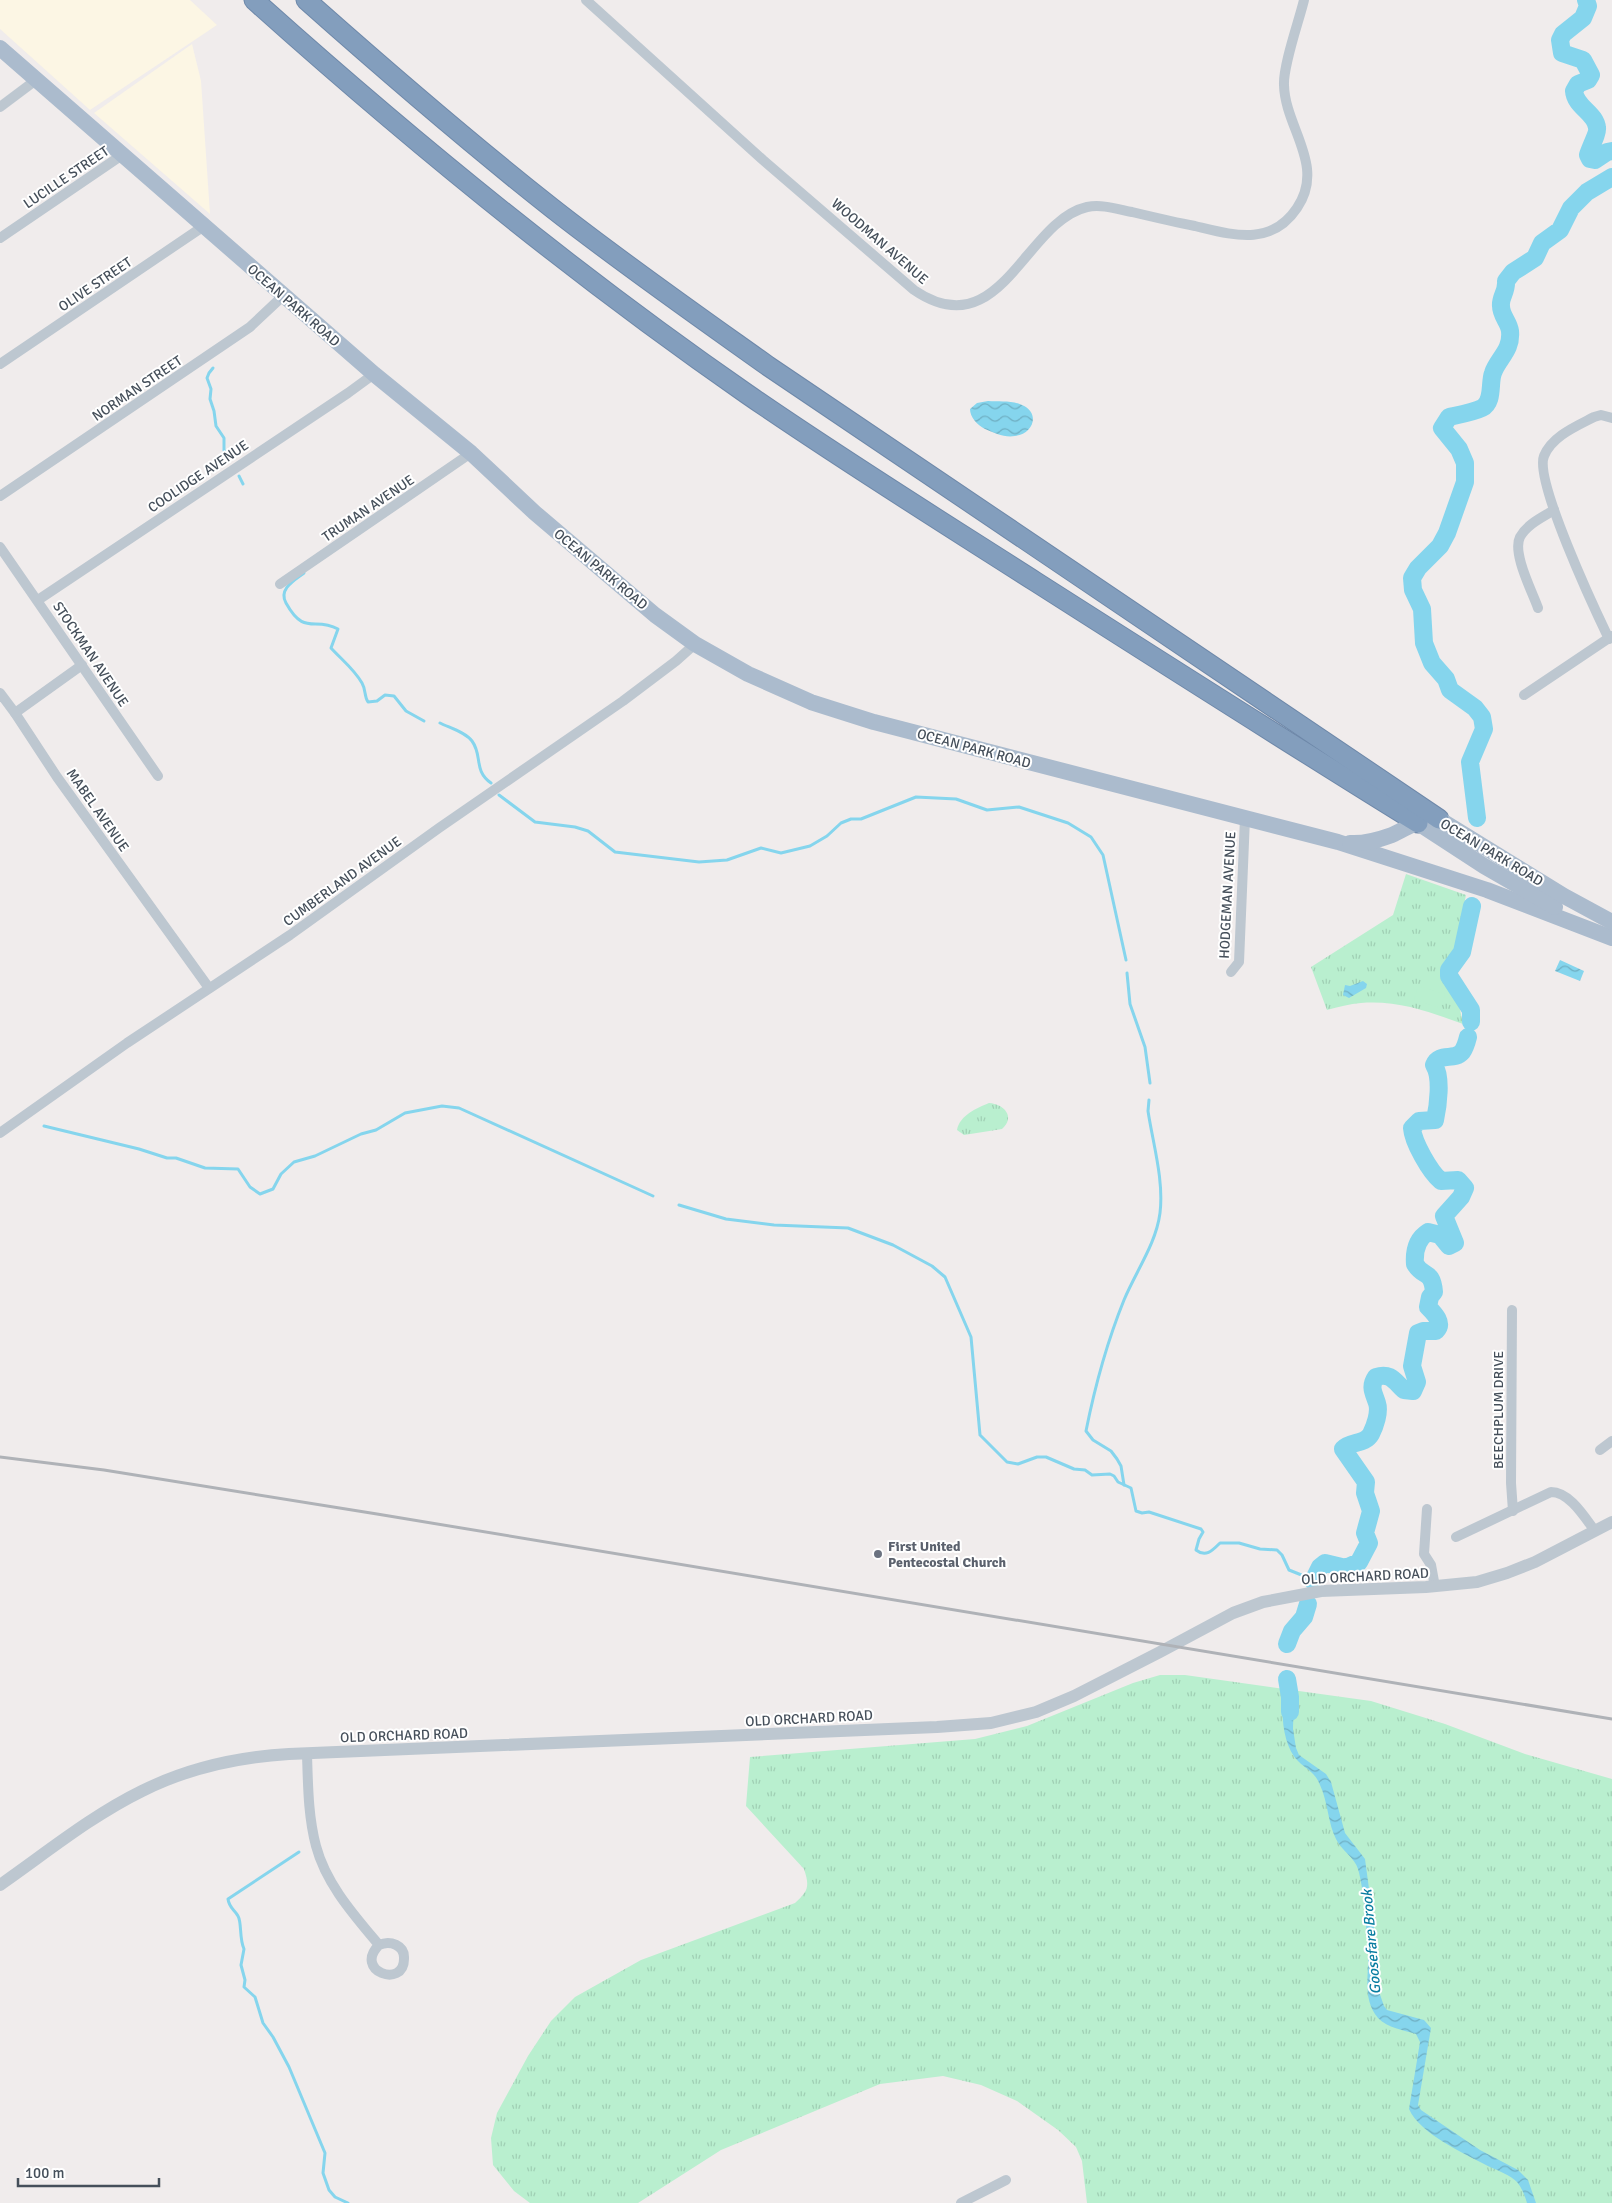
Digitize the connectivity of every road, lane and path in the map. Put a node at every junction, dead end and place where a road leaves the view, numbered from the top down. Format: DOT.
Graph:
graph roads {
  1 [pos="254,0"];
  2 [pos="306,0"];
  3 [pos="586,0"];
  4 [pos="1304,0"];
  5 [pos="0,48"];
  6 [pos="36,80"];
  7 [pos="0,106"];
  8 [pos="122,155"];
  9 [pos="204,226"];
  10 [pos="0,238"];
  11 [pos="284,296"];
  12 [pos="0,364"];
  13 [pos="374,374"];
  14 [pos="1612,418"];
  15 [pos="471,453"];
  16 [pos="0,496"];
  17 [pos="1554,510"];
  18 [pos="0,547"];
  19 [pos="280,584"];
  20 [pos="38,600"];
  21 [pos="1538,608"];
  22 [pos="1610,638"];
  23 [pos="694,644"];
  24 [pos="82,666"];
  25 [pos="0,694"];
  26 [pos="1524,695"];
  27 [pos="15,713"];
  28 [pos="158,776"];
  29 [pos="1245,818"];
  30 [pos="1439,819"];
  31 [pos="1418,823"];
  32 [pos="1393,834"];
  33 [pos="1338,842"];
  34 [pos="1396,860"];
  35 [pos="1612,922"];
  36 [pos="1612,938"];
  37 [pos="1231,972"];
  38 [pos="209,988"];
  39 [pos="0,1133"];
  40 [pos="1512,1310"];
  41 [pos="1612,1440"];
  42 [pos="1600,1450"];
  43 [pos="1427,1509"];
  44 [pos="1513,1511"];
  45 [pos="1612,1522"];
  46 [pos="1596,1531"];
  47 [pos="1456,1537"];
  48 [pos="1435,1587"];
  49 [pos="307,1754"];
  50 [pos="0,1885"];
  51 [pos="379,1945"];
  52 [pos="1006,2180"];
  53 [pos="961,2203"];
  1 -- 31 [label="highway"];
  2 -- 30 [label="highway"];
  3 -- 4 [label="street, WOODMAN AVENUE"];
  5 -- 6 [label="main road, OCEAN PARK ROAD"];
  6 -- 7 [label="street"];
  6 -- 8 [label="main road, OCEAN PARK ROAD"];
  8 -- 9 [label="main road, OCEAN PARK ROAD"];
  8 -- 10 [label="street, LUCILLE STREET"];
  9 -- 11 [label="main road, OCEAN PARK ROAD"];
  9 -- 12 [label="street, OLIVE STREET"];
  11 -- 13 [label="main road, OCEAN PARK ROAD"];
  11 -- 16 [label="street, NORMAN STREET"];
  13 -- 15 [label="main road, OCEAN PARK ROAD"];
  13 -- 20 [label="street, COOLIDGE AVENUE"];
  14 -- 17 [label="street"];
  15 -- 19 [label="street, TRUMAN AVENUE"];
  15 -- 23 [label="main road, OCEAN PARK ROAD"];
  17 -- 21 [label="street"];
  17 -- 22 [label="street"];
  18 -- 20 [label="street, STOCKMAN AVENUE"];
  20 -- 24 [label="street, STOCKMAN AVENUE"];
  22 -- 26 [label="street"];
  23 -- 29 [label="main road, OCEAN PARK ROAD"];
  23 -- 38 [label="street, CUMBERLAND AVENUE"];
  24 -- 27 [label="street"];
  24 -- 28 [label="street, STOCKMAN AVENUE"];
  25 -- 27 [label="street, MABEL AVENUE"];
  27 -- 38 [label="street, MABEL AVENUE"];
  29 -- 33 [label="main road, OCEAN PARK ROAD"];
  29 -- 37 [label="street, HODGEMAN AVENUE"];
  30 -- 31 [label="main road, OCEAN PARK ROAD"];
  30 -- 35 [label="main road, OCEAN PARK ROAD"];
  31 -- 32 [label="main road, OCEAN PARK ROAD"];
  31 -- 36 [label="main road"];
  32 -- 33 [label="main road, OCEAN PARK ROAD"];
  32 -- 34 [label="main road"];
  33 -- 34 [label="main road, OCEAN PARK ROAD"];
  34 -- 36 [label="main road, OCEAN PARK ROAD"];
  38 -- 39 [label="street, CUMBERLAND AVENUE"];
  40 -- 44 [label="street, BEECHPLUM DRIVE"];
  41 -- 42 [label="street"];
  43 -- 48 [label="street"];
  44 -- 46 [label="street"];
  44 -- 47 [label="street"];
  45 -- 46 [label="street, OLD ORCHARD ROAD"];
  46 -- 48 [label="street, OLD ORCHARD ROAD"];
  48 -- 49 [label="street, OLD ORCHARD ROAD"];
  49 -- 50 [label="street, OLD ORCHARD ROAD"];
  49 -- 51 [label="street"];
  52 -- 53 [label="street"];
}
